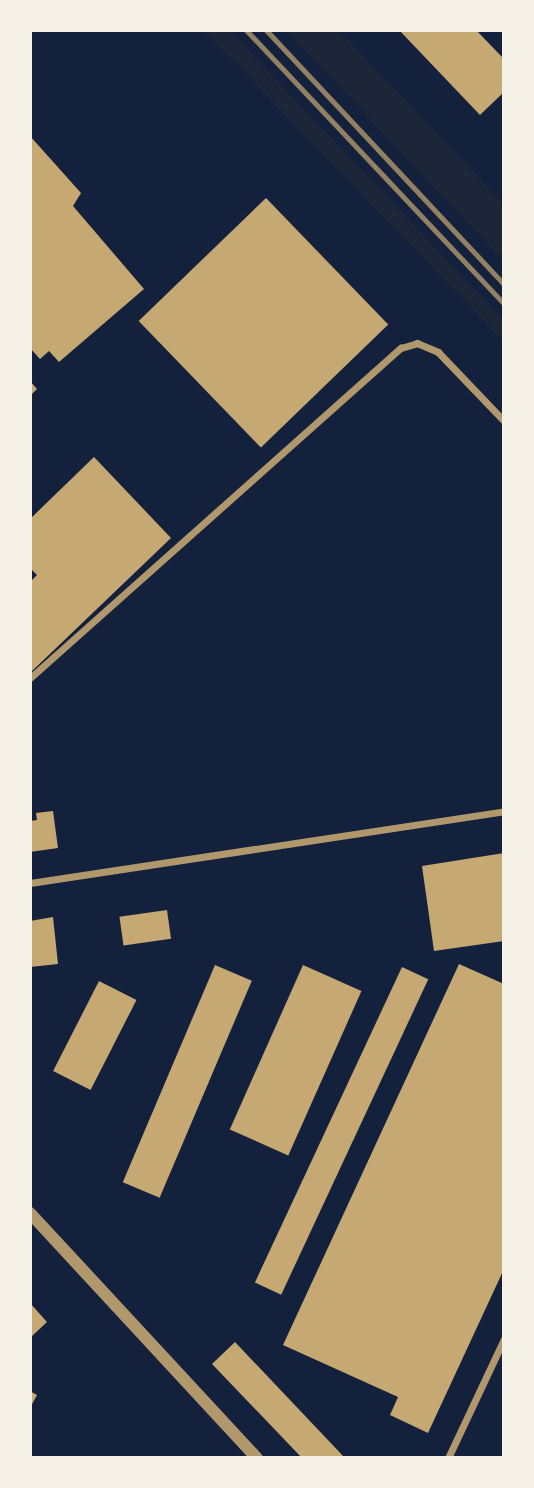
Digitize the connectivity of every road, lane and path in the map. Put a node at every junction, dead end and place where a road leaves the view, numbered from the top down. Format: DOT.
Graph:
graph roads {
  1 [pos="504,421"];
  2 [pos="30,678"];
  3 [pos="504,811"];
  4 [pos="30,883"];
  5 [pos="30,1213"];
  6 [pos="504,1339"];
  7 [pos="257,1458"];
  8 [pos="448,1458"];
  1 -- 2 [label="street"];
  3 -- 4 [label="street"];
  5 -- 7 [label="street"];
  6 -- 8 [label="street"];
}
